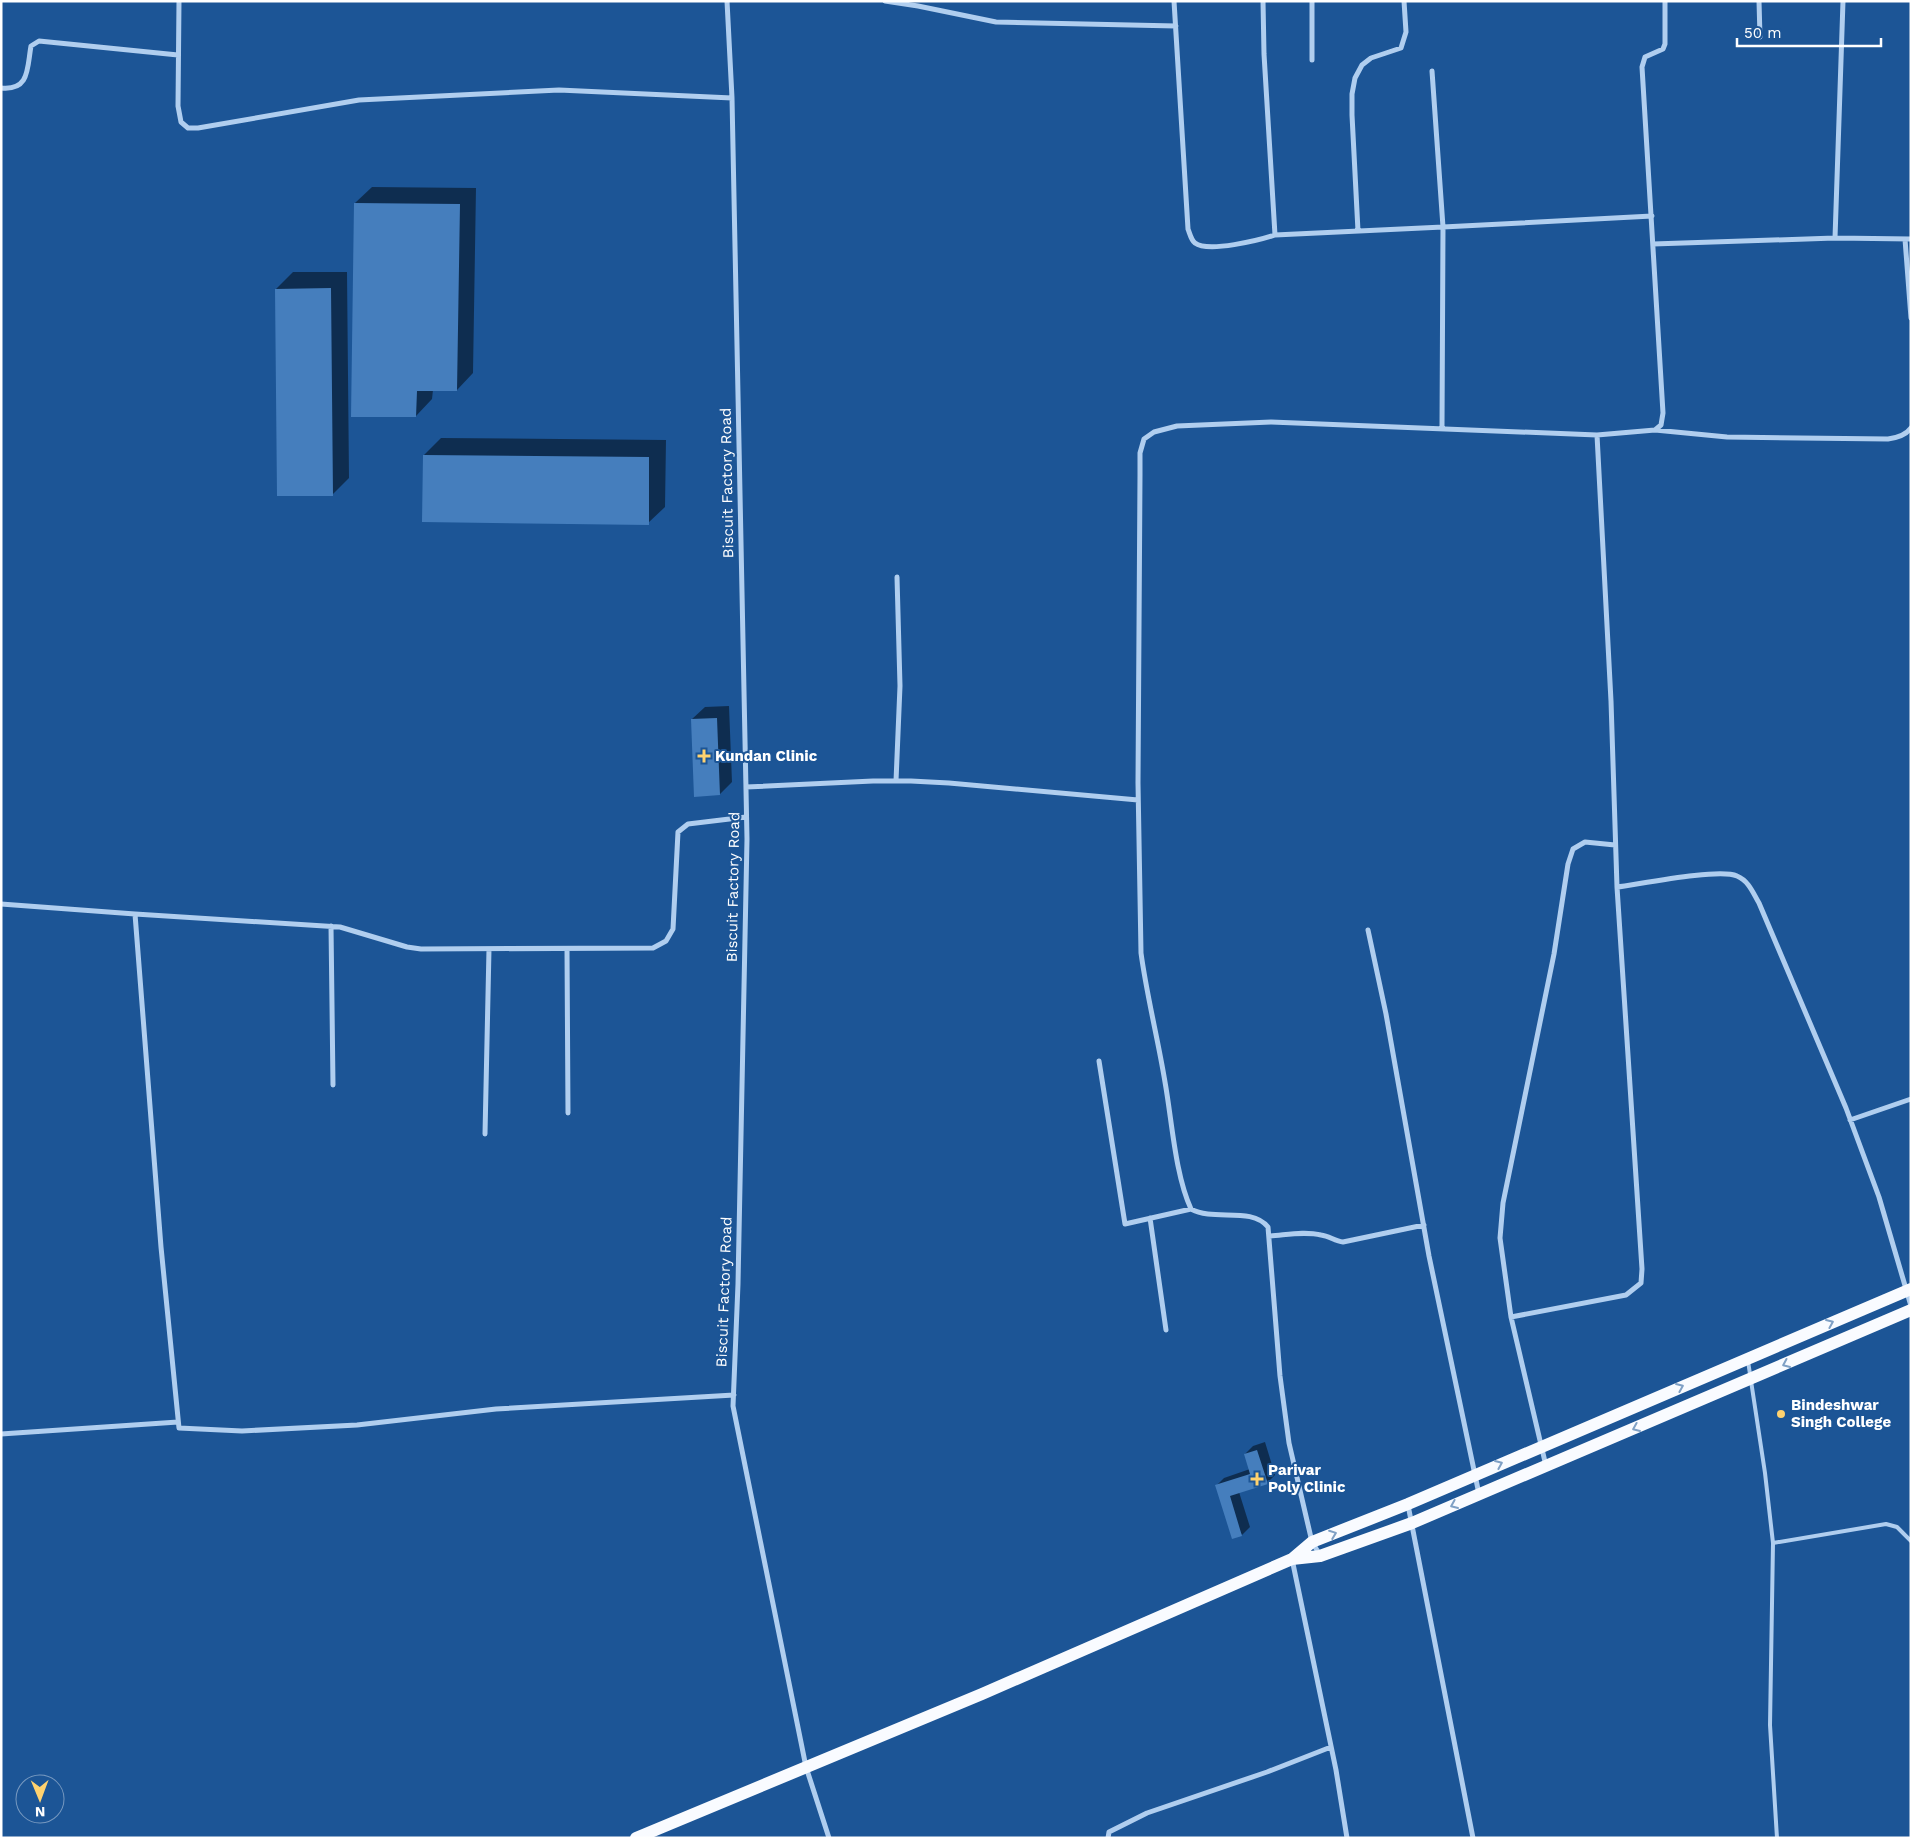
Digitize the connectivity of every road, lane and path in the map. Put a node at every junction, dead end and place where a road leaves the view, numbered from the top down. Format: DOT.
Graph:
graph roads {
  1 [pos="180,1"];
  2 [pos="727,1"];
  3 [pos="884,1"];
  4 [pos="1174,1"];
  5 [pos="1263,1"];
  6 [pos="1312,1"];
  7 [pos="1404,1"];
  8 [pos="1665,1"];
  9 [pos="1759,1"];
  10 [pos="1843,1"];
  11 [pos="1176,26"];
  12 [pos="1760,37"];
  13 [pos="178,55"];
  14 [pos="1312,60"];
  15 [pos="1432,71"];
  16 [pos="1,88"];
  17 [pos="732,98"];
  18 [pos="1652,216"];
  19 [pos="1442,227"];
  20 [pos="1358,231"];
  21 [pos="1275,235"];
  22 [pos="1835,238"];
  23 [pos="1908,239"];
  24 [pos="1653,244"];
  25 [pos="1911,318"];
  26 [pos="1442,428"];
  27 [pos="1911,428"];
  28 [pos="1655,430"];
  29 [pos="1597,435"];
  30 [pos="897,577"];
  31 [pos="896,781"];
  32 [pos="746,787"];
  33 [pos="1138,800"];
  34 [pos="746,817"];
  35 [pos="1615,845"];
  36 [pos="1617,887"];
  37 [pos="1,904"];
  38 [pos="135,914"];
  39 [pos="331,926"];
  40 [pos="1368,930"];
  41 [pos="489,949"];
  42 [pos="567,949"];
  43 [pos="1099,1061"];
  44 [pos="333,1085"];
  45 [pos="1911,1099"];
  46 [pos="568,1114"];
  47 [pos="1850,1120"];
  48 [pos="486,1134"];
  49 [pos="1191,1209"];
  50 [pos="1150,1218"];
  51 [pos="1424,1225"];
  52 [pos="1269,1236"];
  53 [pos="1908,1290"];
  54 [pos="1911,1308"];
  55 [pos="1511,1317"];
  56 [pos="1166,1330"];
  57 [pos="1748,1358"];
  58 [pos="1751,1379"];
  59 [pos="734,1395"];
  60 [pos="1655,1398"];
  61 [pos="1663,1417"];
  62 [pos="178,1422"];
  63 [pos="1,1434"];
  64 [pos="1542,1446"];
  65 [pos="1546,1466"];
  66 [pos="1475,1474"];
  67 [pos="1479,1494"];
  68 [pos="1408,1504"];
  69 [pos="1412,1522"];
  70 [pos="1312,1542"];
  71 [pos="1911,1542"];
  72 [pos="1773,1543"];
  73 [pos="1320,1556"];
  74 [pos="1292,1559"];
  75 [pos="1331,1747"];
  76 [pos="806,1767"];
  77 [pos="636,1838"];
  78 [pos="829,1838"];
  79 [pos="1108,1838"];
  80 [pos="1347,1838"];
  81 [pos="1473,1838"];
  82 [pos="1777,1838"];
  1 -- 13 [label="street"];
  2 -- 17 [label="street, Biscuit Factory Road"];
  3 -- 11 [label="street"];
  4 -- 11 [label="street"];
  5 -- 21 [label="street"];
  6 -- 14 [label="street"];
  7 -- 20 [label="street"];
  8 -- 18 [label="street"];
  9 -- 12 [label="street"];
  10 -- 22 [label="street"];
  11 -- 21 [label="street"];
  13 -- 16 [label="street"];
  13 -- 17 [label="street"];
  15 -- 19 [label="street"];
  17 -- 32 [label="street, Biscuit Factory Road"];
  18 -- 19 [label="street"];
  18 -- 24 [label="street"];
  19 -- 20 [label="street"];
  19 -- 26 [label="street"];
  20 -- 21 [label="street"];
  22 -- 23 [label="street"];
  22 -- 24 [label="street"];
  23 -- 25 [label="street"];
  24 -- 28 [label="street"];
  26 -- 29 [label="street"];
  26 -- 33 [label="street"];
  27 -- 28 [label="street"];
  28 -- 29 [label="street"];
  29 -- 35 [label="street"];
  30 -- 31 [label="street"];
  31 -- 32 [label="street"];
  31 -- 33 [label="street"];
  32 -- 34 [label="street, Biscuit Factory Road"];
  33 -- 49 [label="street"];
  34 -- 42 [label="street"];
  34 -- 59 [label="street, Biscuit Factory Road"];
  35 -- 36 [label="street"];
  35 -- 55 [label="street"];
  36 -- 47 [label="street"];
  36 -- 55 [label="street"];
  37 -- 38 [label="street"];
  38 -- 39 [label="street"];
  38 -- 62 [label="street"];
  39 -- 41 [label="street"];
  39 -- 44 [label="street"];
  40 -- 51 [label="street"];
  41 -- 42 [label="street"];
  41 -- 48 [label="street"];
  42 -- 46 [label="street"];
  43 -- 50 [label="street"];
  45 -- 47 [label="street"];
  47 -- 53 [label="street"];
  49 -- 50 [label="street"];
  49 -- 52 [label="street"];
  50 -- 56 [label="street"];
  51 -- 52 [label="street"];
  51 -- 66 [label="street"];
  52 -- 70 [label="street"];
  53 -- 54 [label="street"];
  57 -- 53 [label="main road, one-way"];
  54 -- 58 [label="main road, one-way"];
  55 -- 64 [label="street"];
  57 -- 58 [label="lane"];
  60 -- 57 [label="main road, one-way"];
  58 -- 61 [label="main road"];
  58 -- 72 [label="lane"];
  59 -- 62 [label="street"];
  59 -- 76 [label="street, Biscuit Factory Road"];
  60 -- 61 [label="main road"];
  60 -- 64 [label="main road"];
  61 -- 65 [label="main road, one-way"];
  62 -- 63 [label="street"];
  64 -- 65 [label="street"];
  66 -- 64 [label="main road, one-way"];
  65 -- 67 [label="main road"];
  66 -- 67 [label="street"];
  66 -- 68 [label="main road"];
  67 -- 69 [label="main road, one-way"];
  68 -- 69 [label="street"];
  70 -- 68 [label="main road, one-way"];
  69 -- 73 [label="main road"];
  69 -- 81 [label="street"];
  70 -- 73 [label="street"];
  70 -- 74 [label="main road"];
  71 -- 72 [label="lane"];
  72 -- 82 [label="lane"];
  73 -- 74 [label="main road"];
  74 -- 75 [label="street"];
  74 -- 76 [label="main road"];
  75 -- 79 [label="street"];
  75 -- 80 [label="street"];
  76 -- 77 [label="main road"];
  76 -- 78 [label="street, Biscuit Factory Road"];
}
